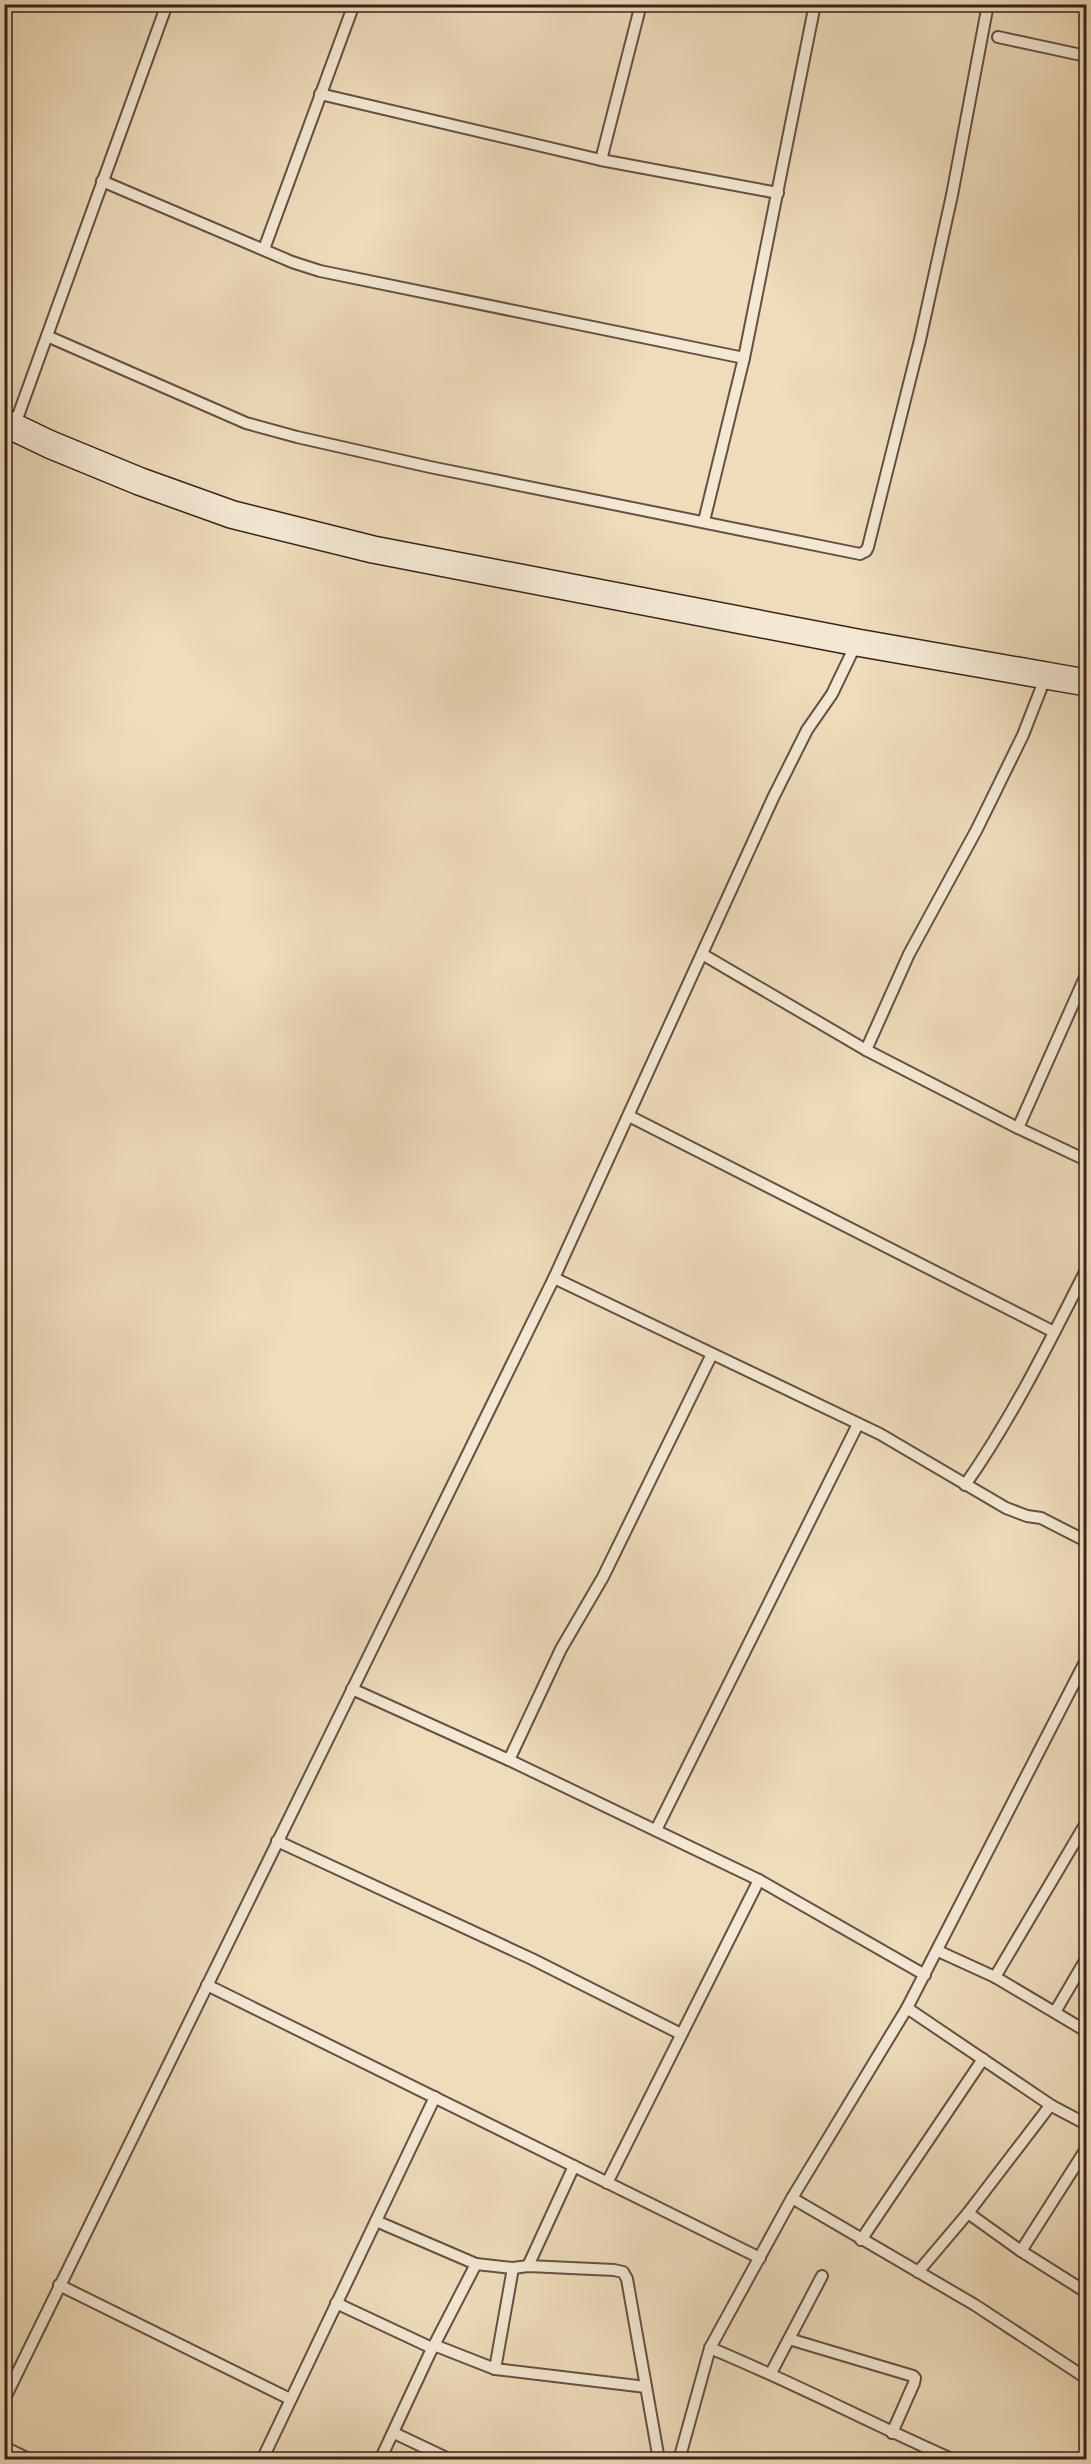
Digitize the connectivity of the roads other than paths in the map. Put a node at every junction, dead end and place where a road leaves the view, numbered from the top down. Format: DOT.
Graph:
graph roads {
  1 [pos="167,4"];
  2 [pos="354,4"];
  3 [pos="641,4"];
  4 [pos="815,4"];
  5 [pos="988,4"];
  6 [pos="998,37"];
  7 [pos="1086,56"];
  8 [pos="320,94"];
  9 [pos="601,159"];
  10 [pos="102,181"];
  11 [pos="778,193"];
  12 [pos="264,249"];
  13 [pos="46,336"];
  14 [pos="744,358"];
  15 [pos="9,425"];
  16 [pos="704,521"];
  17 [pos="857,643"];
  18 [pos="1086,677"];
  19 [pos="1044,681"];
  20 [pos="1086,688"];
  21 [pos="702,954"];
  22 [pos="1086,975"];
  23 [pos="866,1050"];
  24 [pos="629,1116"];
  25 [pos="1018,1128"];
  26 [pos="1086,1160"];
  27 [pos="1086,1270"];
  28 [pos="554,1278"];
  29 [pos="1054,1332"];
  30 [pos="712,1354"];
  31 [pos="858,1424"];
  32 [pos="965,1485"];
  33 [pos="1086,1540"];
  34 [pos="1086,1660"];
  35 [pos="352,1689"];
  36 [pos="509,1760"];
  37 [pos="1086,1823"];
  38 [pos="656,1830"];
  39 [pos="277,1841"];
  40 [pos="759,1880"];
  41 [pos="938,1951"];
  42 [pos="1086,1959"];
  43 [pos="925,1975"];
  44 [pos="995,1977"];
  45 [pos="207,1985"];
  46 [pos="907,2008"];
  47 [pos="1055,2012"];
  48 [pos="1086,2031"];
  49 [pos="681,2034"];
  50 [pos="983,2059"];
  51 [pos="435,2097"];
  52 [pos="1052,2106"];
  53 [pos="1086,2124"];
  54 [pos="1086,2149"];
  55 [pos="574,2166"];
  56 [pos="607,2183"];
  57 [pos="792,2198"];
  58 [pos="968,2212"];
  59 [pos="376,2222"];
  60 [pos="861,2240"];
  61 [pos="1021,2251"];
  62 [pos="760,2258"];
  63 [pos="476,2264"];
  64 [pos="528,2266"];
  65 [pos="513,2268"];
  66 [pos="918,2272"];
  67 [pos="822,2276"];
  68 [pos="59,2285"];
  69 [pos="1085,2289"];
  70 [pos="336,2303"];
  71 [pos="789,2339"];
  72 [pos="433,2346"];
  73 [pos="710,2348"];
  74 [pos="495,2369"];
  75 [pos="771,2373"];
  76 [pos="1086,2378"];
  77 [pos="646,2387"];
  78 [pos="290,2399"];
  79 [pos="4,2400"];
  80 [pos="393,2433"];
  81 [pos="892,2433"];
  82 [pos="4,2447"];
  83 [pos="31,2460"];
  84 [pos="262,2460"];
  85 [pos="380,2460"];
  86 [pos="451,2460"];
  87 [pos="658,2460"];
  88 [pos="680,2460"];
  89 [pos="954,2460"];
  1 -- 10 [label="street"];
  2 -- 8 [label="street"];
  3 -- 9 [label="street"];
  4 -- 11 [label="street"];
  5 -- 16 [label="street"];
  6 -- 7 [label="street"];
  8 -- 9 [label="street"];
  8 -- 12 [label="street"];
  9 -- 11 [label="street"];
  10 -- 12 [label="street"];
  10 -- 13 [label="street"];
  11 -- 14 [label="street"];
  12 -- 14 [label="street"];
  13 -- 15 [label="street"];
  13 -- 16 [label="street"];
  14 -- 16 [label="street"];
  15 -- 17 [label="main road"];
  17 -- 18 [label="main road"];
  17 -- 19 [label="main road"];
  17 -- 21 [label="street"];
  19 -- 20 [label="main road"];
  19 -- 23 [label="street"];
  21 -- 23 [label="street"];
  21 -- 24 [label="street"];
  22 -- 25 [label="street"];
  23 -- 25 [label="street"];
  24 -- 28 [label="street"];
  24 -- 29 [label="street"];
  25 -- 26 [label="street"];
  27 -- 29 [label="street"];
  28 -- 30 [label="street"];
  28 -- 35 [label="street"];
  29 -- 32 [label="street"];
  30 -- 31 [label="street"];
  30 -- 36 [label="street"];
  31 -- 32 [label="street"];
  31 -- 38 [label="street"];
  32 -- 33 [label="street"];
  34 -- 41 [label="street"];
  35 -- 36 [label="street"];
  35 -- 39 [label="street"];
  36 -- 38 [label="street"];
  37 -- 44 [label="street"];
  38 -- 40 [label="street"];
  39 -- 45 [label="street"];
  39 -- 49 [label="street"];
  40 -- 43 [label="street"];
  40 -- 49 [label="street"];
  41 -- 43 [label="street"];
  41 -- 44 [label="street"];
  42 -- 47 [label="street"];
  43 -- 46 [label="street"];
  44 -- 47 [label="street"];
  45 -- 51 [label="street"];
  45 -- 68 [label="street"];
  46 -- 50 [label="street"];
  46 -- 57 [label="street"];
  47 -- 48 [label="street"];
  49 -- 56 [label="street"];
  50 -- 52 [label="street"];
  50 -- 60 [label="street"];
  51 -- 55 [label="street"];
  51 -- 59 [label="street"];
  52 -- 53 [label="street"];
  52 -- 58 [label="street"];
  54 -- 61 [label="street"];
  55 -- 56 [label="street"];
  55 -- 64 [label="street"];
  56 -- 62 [label="street"];
  57 -- 60 [label="street"];
  57 -- 62 [label="street"];
  58 -- 61 [label="street"];
  58 -- 66 [label="street"];
  59 -- 63 [label="street"];
  59 -- 70 [label="street"];
  60 -- 66 [label="street"];
  61 -- 69 [label="street"];
  62 -- 73 [label="street"];
  63 -- 65 [label="street"];
  63 -- 72 [label="street"];
  64 -- 65 [label="street"];
  64 -- 77 [label="street"];
  65 -- 74 [label="street"];
  66 -- 76 [label="street"];
  67 -- 71 [label="street"];
  68 -- 78 [label="street"];
  68 -- 79 [label="street"];
  70 -- 72 [label="street"];
  70 -- 78 [label="street"];
  71 -- 75 [label="street"];
  71 -- 81 [label="street"];
  72 -- 74 [label="street"];
  72 -- 80 [label="street"];
  73 -- 75 [label="street"];
  73 -- 88 [label="street"];
  74 -- 77 [label="street"];
  75 -- 81 [label="street"];
  77 -- 87 [label="street"];
  78 -- 84 [label="street"];
  80 -- 85 [label="street"];
  80 -- 86 [label="street"];
  81 -- 89 [label="street"];
  82 -- 83 [label="street"];
}
